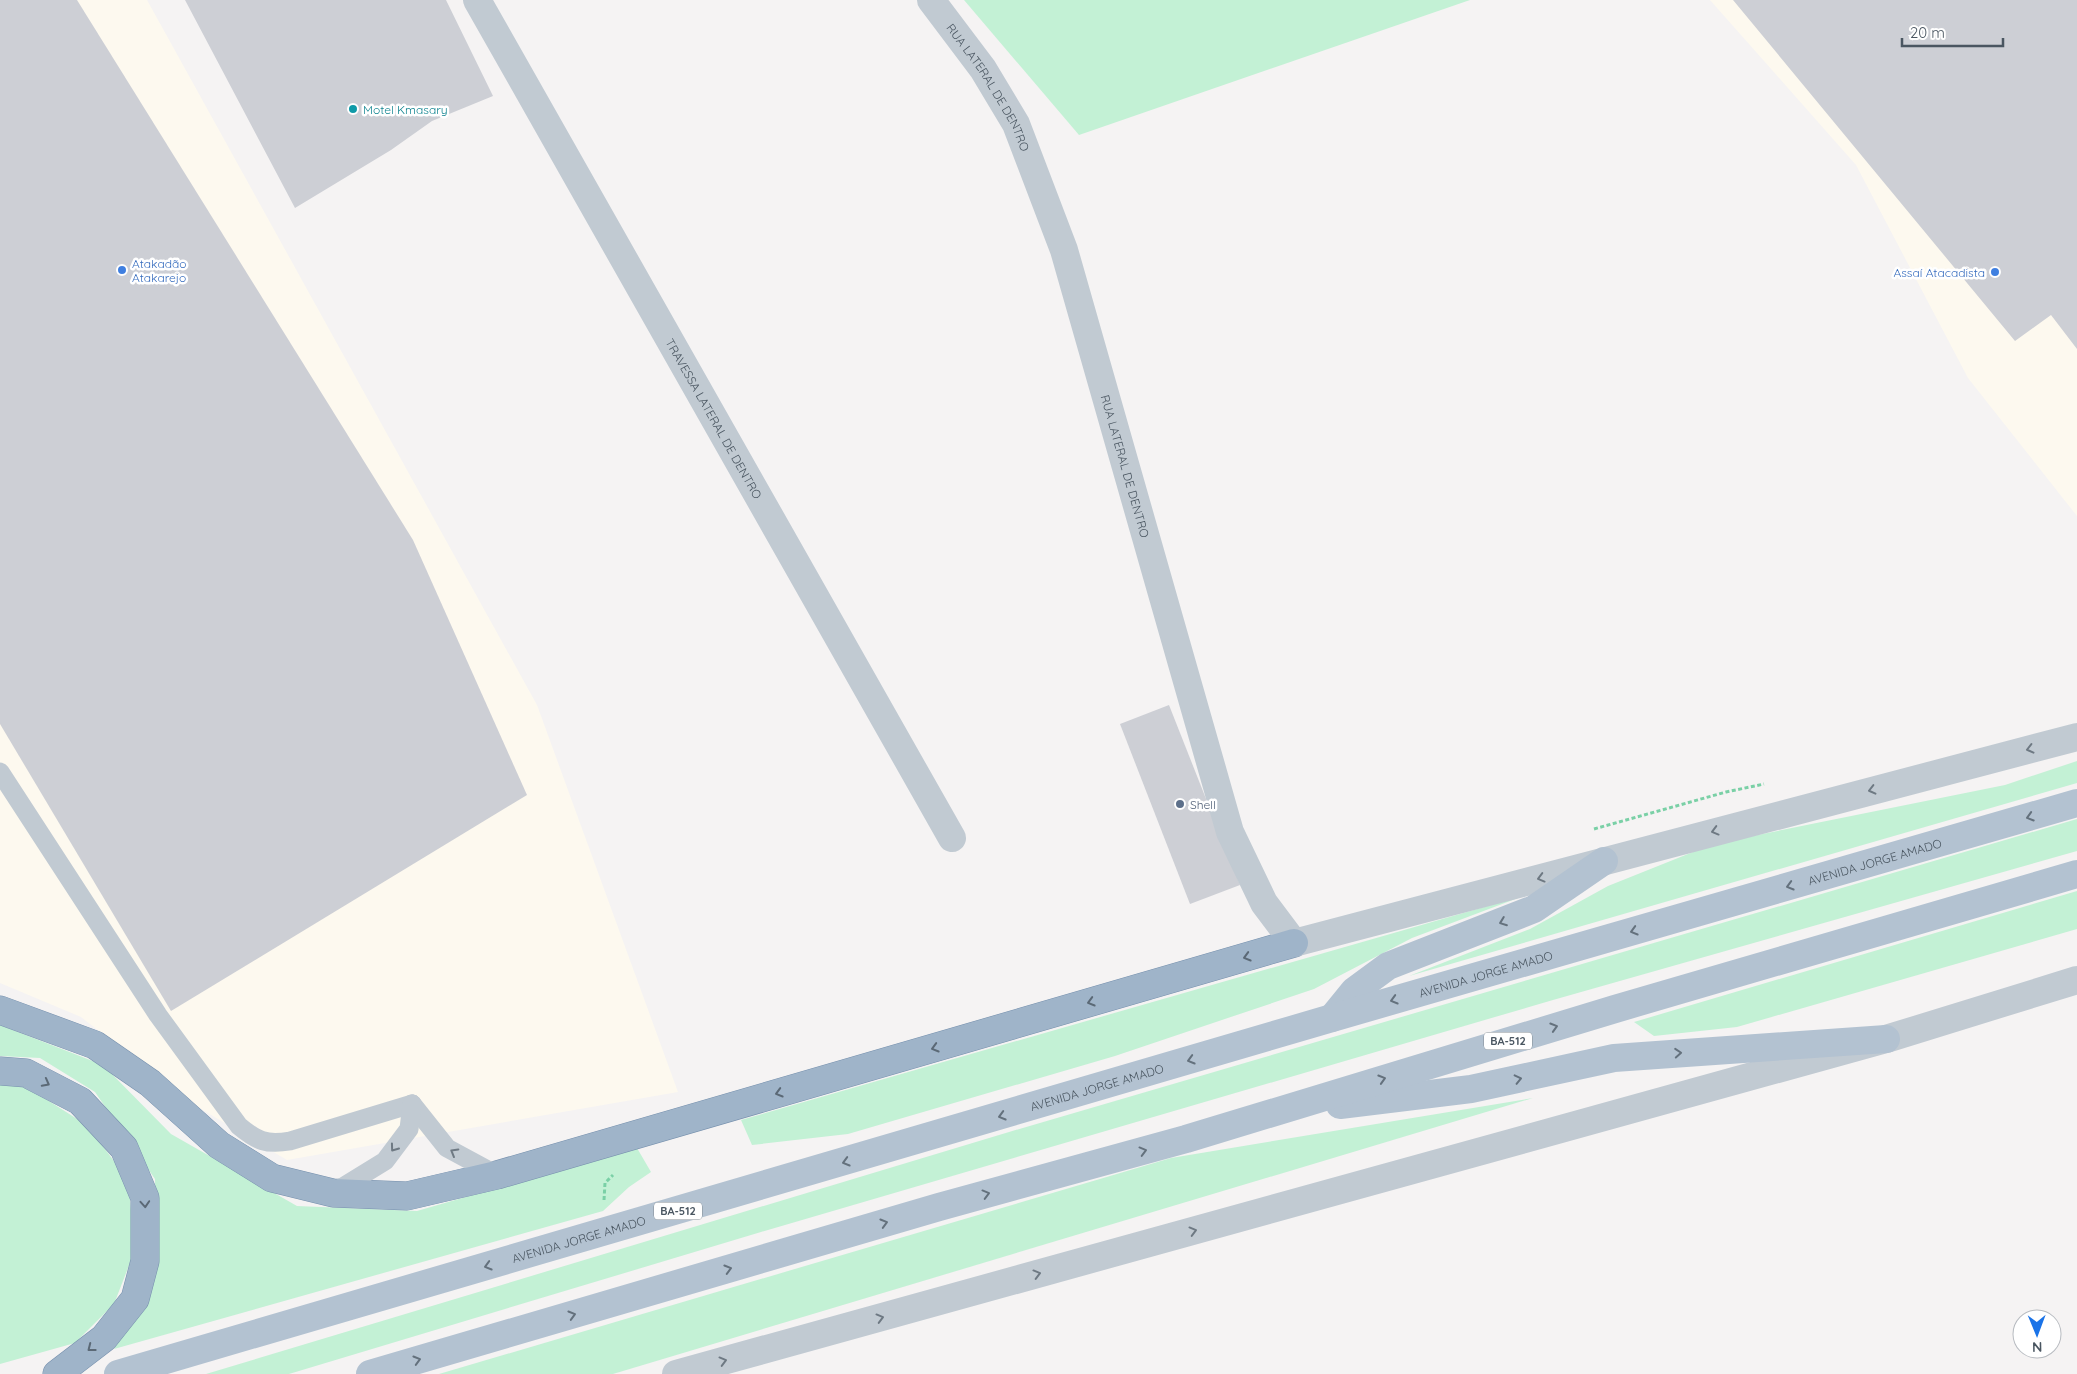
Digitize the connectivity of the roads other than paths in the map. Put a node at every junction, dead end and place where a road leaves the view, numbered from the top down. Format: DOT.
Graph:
graph roads {
  1 [pos="477,0"];
  2 [pos="931,0"];
  3 [pos="2077,737"];
  4 [pos="0,772"];
  5 [pos="2077,803"];
  6 [pos="952,838"];
  7 [pos="1604,861"];
  8 [pos="2077,874"];
  9 [pos="1294,943"];
  10 [pos="2077,980"];
  11 [pos="0,1010"];
  12 [pos="1332,1018"];
  13 [pos="1886,1039"];
  14 [pos="0,1071"];
  15 [pos="412,1104"];
  16 [pos="1263,1115"];
  17 [pos="497,1175"];
  18 [pos="333,1194"];
  19 [pos="57,1374"];
  20 [pos="118,1374"];
  21 [pos="370,1374"];
  22 [pos="676,1374"];
  1 -- 6 [label="street, TRAVESSA LATERAL DE DENTRO"];
  2 -- 9 [label="street, RUA LATERAL DE DENTRO"];
  3 -- 7 [label="street, one-way"];
  4 -- 15 [label="lane"];
  5 -- 12 [label="main road, AVENIDA JORGE AMADO / BA-512, one-way"];
  7 -- 9 [label="street, one-way"];
  7 -- 12 [label="main road, one-way"];
  16 -- 8 [label="main road, BA-512, one-way"];
  9 -- 17 [label="highway, one-way"];
  10 -- 13 [label="street"];
  11 -- 18 [label="highway"];
  12 -- 20 [label="main road, AVENIDA JORGE AMADO / BA-512, one-way"];
  16 -- 13 [label="main road, one-way"];
  22 -- 13 [label="street, one-way"];
  14 -- 19 [label="highway, one-way"];
  17 -- 15 [label="lane, one-way"];
  15 -- 18 [label="lane, one-way"];
  21 -- 16 [label="main road, BA-512, one-way"];
  17 -- 18 [label="highway"];
}
